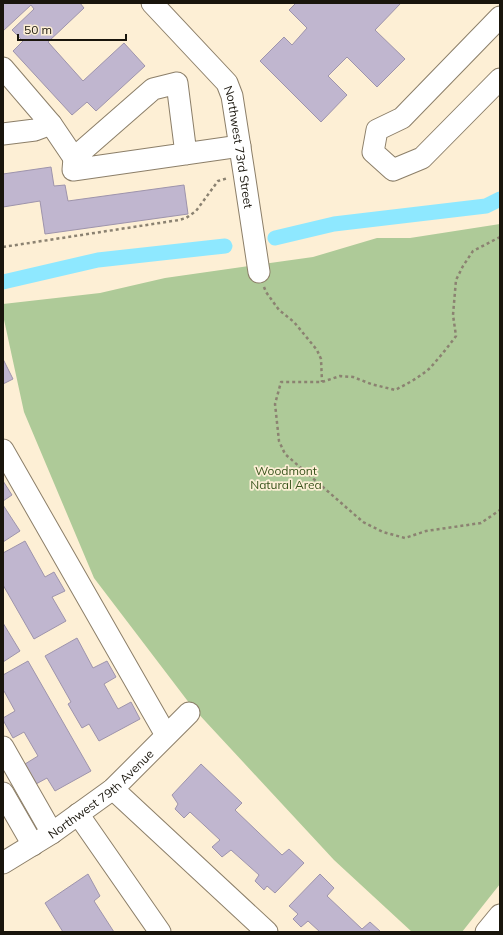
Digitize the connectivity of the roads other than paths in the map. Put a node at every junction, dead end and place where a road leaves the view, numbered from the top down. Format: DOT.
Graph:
graph roads {
  1 [pos="152,3"];
  2 [pos="500,17"];
  3 [pos="3,68"];
  4 [pos="500,79"];
  5 [pos="24,93"];
  6 [pos="3,94"];
  7 [pos="51,124"];
  8 [pos="3,134"];
  9 [pos="240,146"];
  10 [pos="186,154"];
  11 [pos="74,158"];
  12 [pos="259,272"];
  13 [pos="3,450"];
  14 [pos="188,713"];
  15 [pos="166,735"];
  16 [pos="3,747"];
  17 [pos="113,789"];
  18 [pos="3,793"];
  19 [pos="78,814"];
  20 [pos="52,833"];
  21 [pos="33,845"];
  22 [pos="3,863"];
  23 [pos="500,915"];
  24 [pos="160,932"];
  25 [pos="268,932"];
  26 [pos="486,932"];
  1 -- 9 [label="street, Northwest 73rd Street"];
  2 -- 4 [label="street"];
  3 -- 5 [label="street"];
  5 -- 6 [label="street"];
  5 -- 7 [label="street"];
  7 -- 8 [label="street"];
  7 -- 11 [label="street"];
  9 -- 10 [label="street"];
  9 -- 12 [label="street, Northwest 73rd Street"];
  10 -- 11 [label="street"];
  10 -- 11 [label="street"];
  13 -- 15 [label="street"];
  14 -- 15 [label="street, Northwest 79th Avenue"];
  15 -- 17 [label="street, Northwest 79th Avenue"];
  16 -- 20 [label="street"];
  17 -- 19 [label="street, Northwest 79th Avenue"];
  17 -- 25 [label="street"];
  18 -- 21 [label="street"];
  19 -- 20 [label="street, Northwest 79th Avenue"];
  19 -- 24 [label="street"];
  20 -- 21 [label="street, Northwest 79th Avenue"];
  21 -- 22 [label="street, Northwest 79th Avenue"];
  23 -- 26 [label="street"];
}
